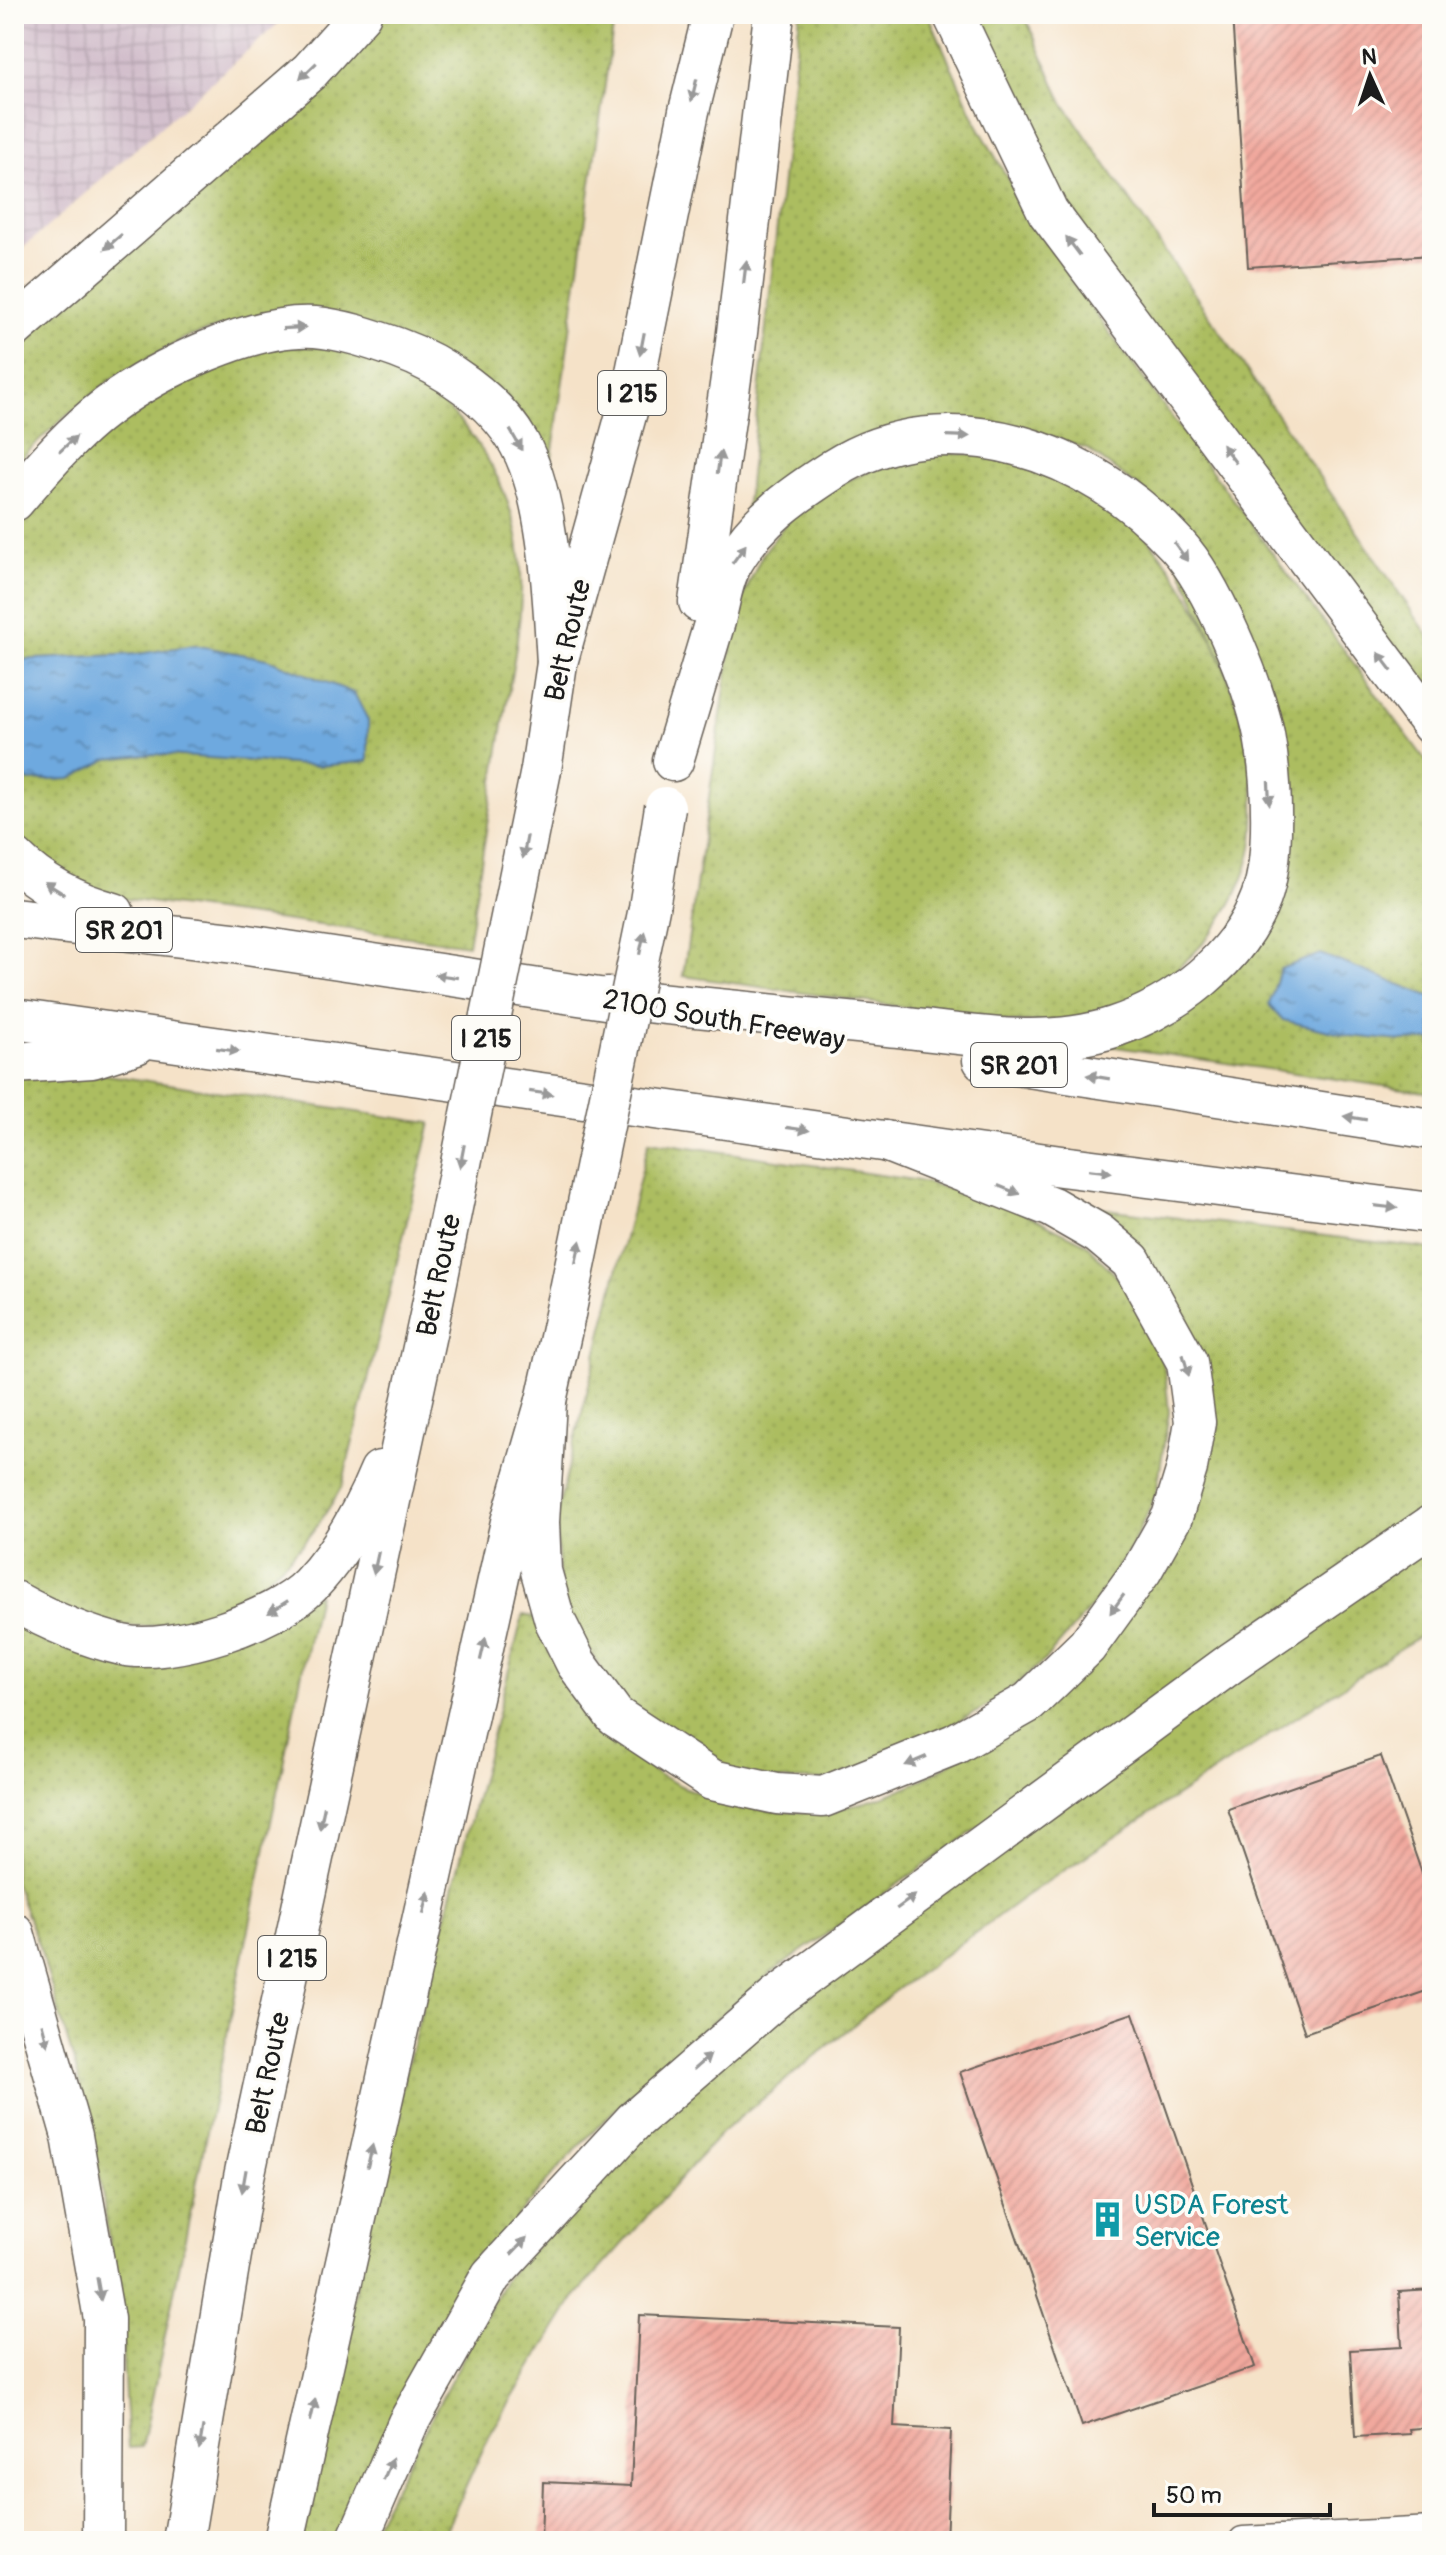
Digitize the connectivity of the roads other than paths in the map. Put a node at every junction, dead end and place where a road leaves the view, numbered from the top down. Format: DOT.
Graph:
graph roads {
  1 [pos="361,14"];
  2 [pos="713,14"];
  3 [pos="774,14"];
  4 [pos="953,14"];
  5 [pos="14,328"];
  6 [pos="14,501"];
  7 [pos="557,663"];
  8 [pos="1432,725"];
  9 [pos="673,761"];
  10 [pos="14,858"];
  11 [pos="14,918"];
  12 [pos="234,943"];
  13 [pos="607,998"];
  14 [pos="14,1019"];
  15 [pos="150,1039"];
  16 [pos="14,1063"];
  17 [pos="1432,1129"];
  18 [pos="885,1141"];
  19 [pos="1432,1213"];
  20 [pos="416,1378"];
  21 [pos="546,1401"];
  22 [pos="1432,1525"];
  23 [pos="14,1601"];
  24 [pos="14,1933"];
  25 [pos="1432,2531"];
  26 [pos="103,2541"];
  27 [pos="183,2541"];
  28 [pos="284,2541"];
  29 [pos="357,2541"];
  30 [pos="1243,2541"];
  1 -- 5 [label="highway, one-way"];
  2 -- 7 [label="highway, Belt Route / I 215, one-way"];
  9 -- 3 [label="highway, one-way"];
  8 -- 4 [label="highway, one-way"];
  6 -- 7 [label="highway, one-way"];
  7 -- 20 [label="highway, Belt Route / I 215, one-way, bridge"];
  9 -- 13 [label="highway, one-way"];
  21 -- 9 [label="highway, one-way, bridge"];
  12 -- 10 [label="highway, one-way"];
  11 -- 12 [label="highway, 2100 South Freeway / SR 201"];
  13 -- 12 [label="highway, 2100 South Freeway / SR 201, one-way"];
  17 -- 13 [label="highway, 2100 South Freeway / SR 201, one-way"];
  14 -- 15 [label="highway"];
  15 -- 16 [label="highway"];
  15 -- 18 [label="highway, one-way"];
  18 -- 19 [label="highway, one-way"];
  18 -- 21 [label="highway, one-way"];
  20 -- 23 [label="highway, one-way"];
  20 -- 27 [label="highway, Belt Route / I 215, one-way"];
  28 -- 21 [label="highway, one-way"];
  29 -- 22 [label="highway, one-way"];
  24 -- 26 [label="highway, one-way"];
  25 -- 30 [label="street"];
}
